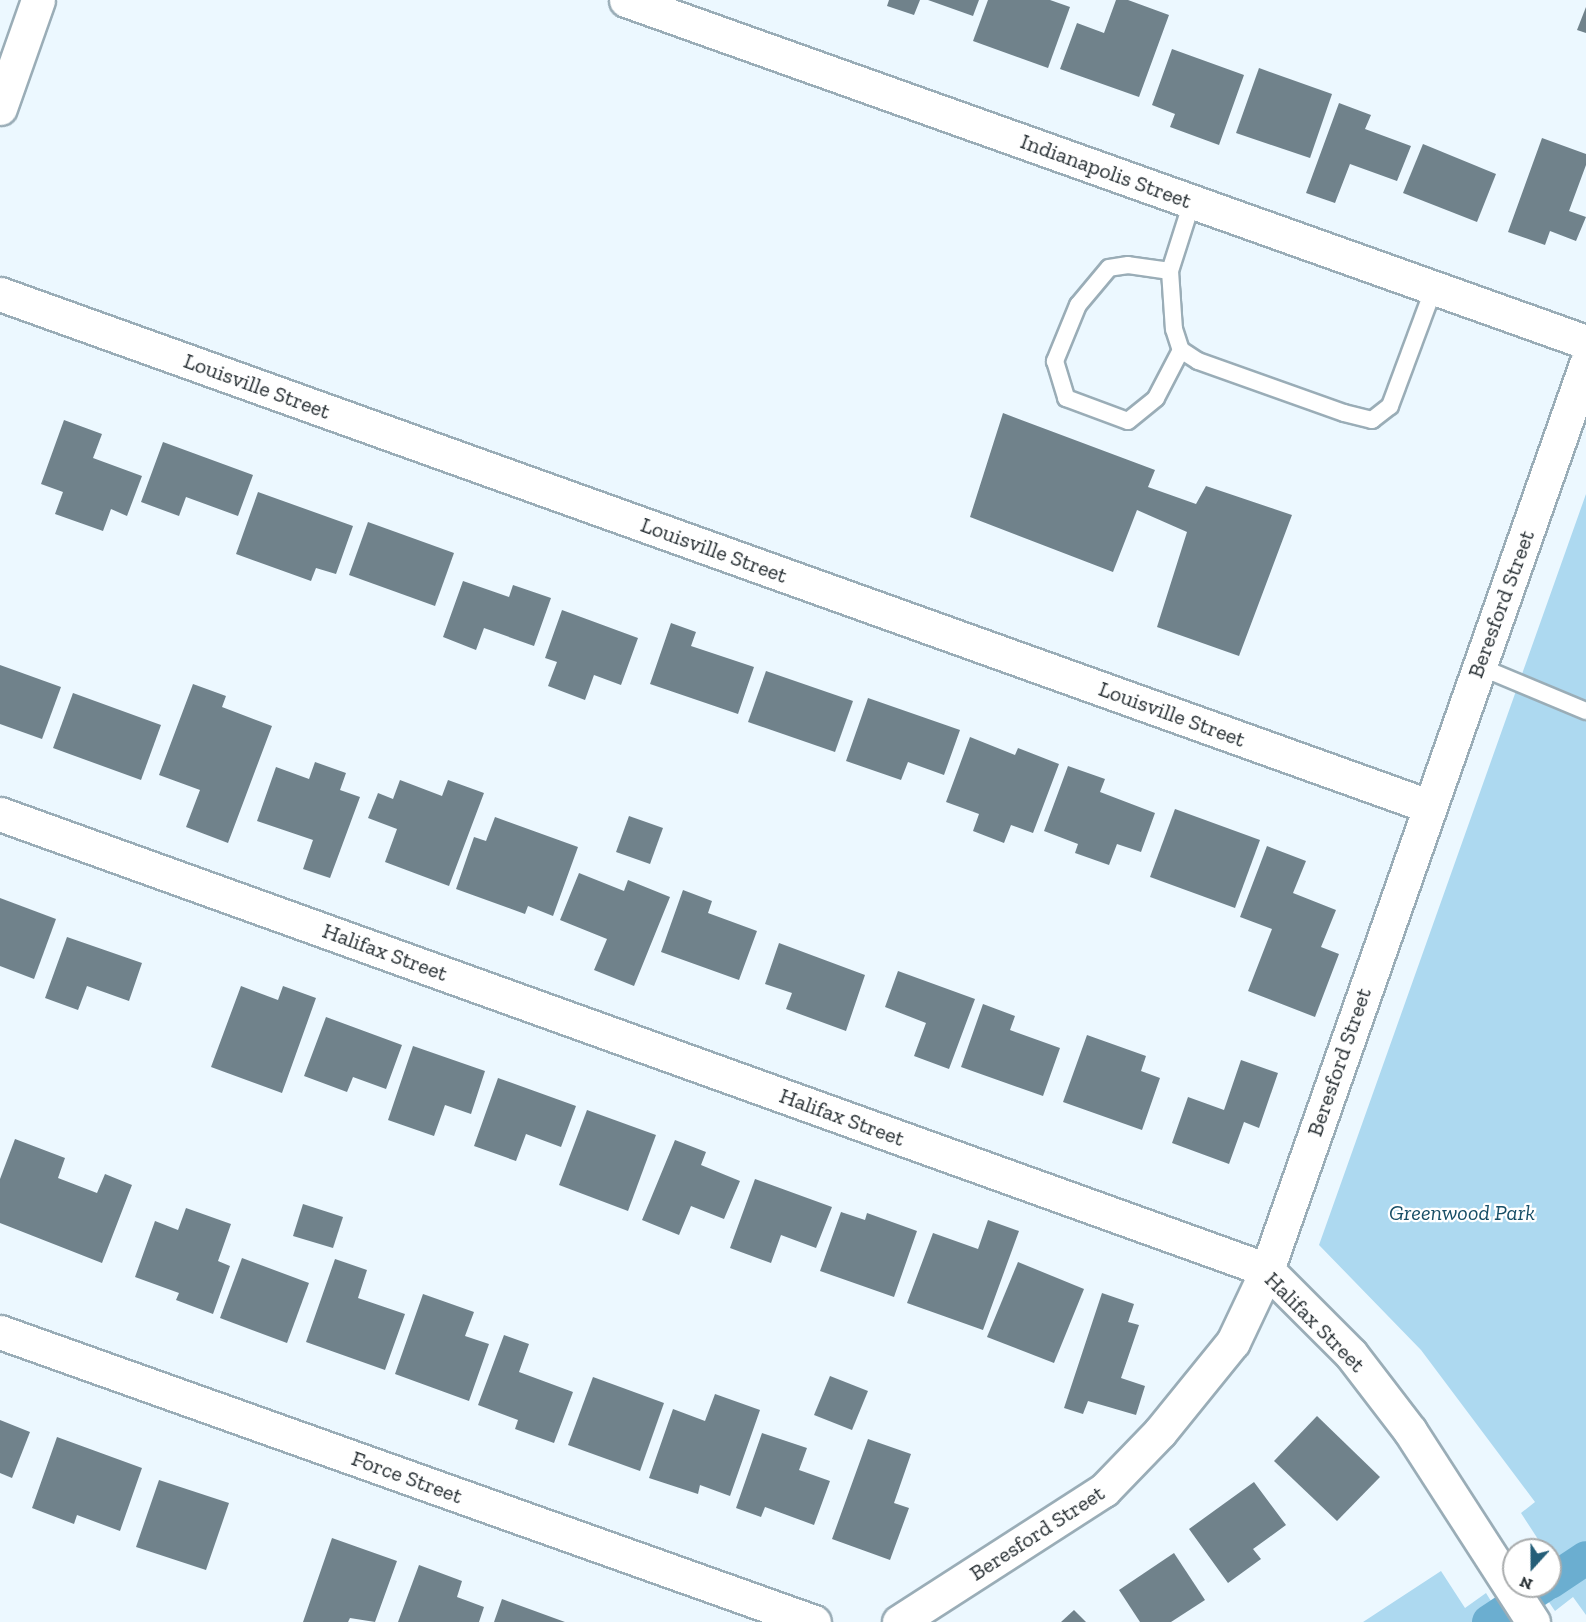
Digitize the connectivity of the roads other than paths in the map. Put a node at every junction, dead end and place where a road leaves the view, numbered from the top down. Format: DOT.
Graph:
graph roads {
  1 [pos="38,0"];
  2 [pos="626,0"];
  3 [pos="0,108"];
  4 [pos="1192,202"];
  5 [pos="1170,271"];
  6 [pos="1434,288"];
  7 [pos="0,294"];
  8 [pos="1586,342"];
  9 [pos="1181,350"];
  10 [pos="1586,364"];
  11 [pos="1478,666"];
  12 [pos="1586,711"];
  13 [pos="1428,806"];
  14 [pos="0,814"];
  15 [pos="1267,1270"];
  16 [pos="0,1332"];
  17 [pos="814,1622"];
  18 [pos="898,1622"];
  19 [pos="1533,1622"];
  1 -- 3 [label="street"];
  2 -- 4 [label="street, Indianapolis Street"];
  4 -- 5 [label="lane"];
  4 -- 6 [label="street, Indianapolis Street"];
  5 -- 9 [label="lane"];
  5 -- 9 [label="lane"];
  6 -- 8 [label="street, Indianapolis Street"];
  6 -- 9 [label="lane"];
  7 -- 13 [label="street, Louisville Street"];
  10 -- 11 [label="street, Beresford Street"];
  11 -- 12 [label="lane"];
  11 -- 13 [label="street, Beresford Street"];
  13 -- 15 [label="street, Beresford Street"];
  14 -- 15 [label="street, Halifax Street"];
  15 -- 18 [label="street, Beresford Street"];
  15 -- 19 [label="street, Halifax Street"];
  16 -- 17 [label="street, Force Street"];
}
